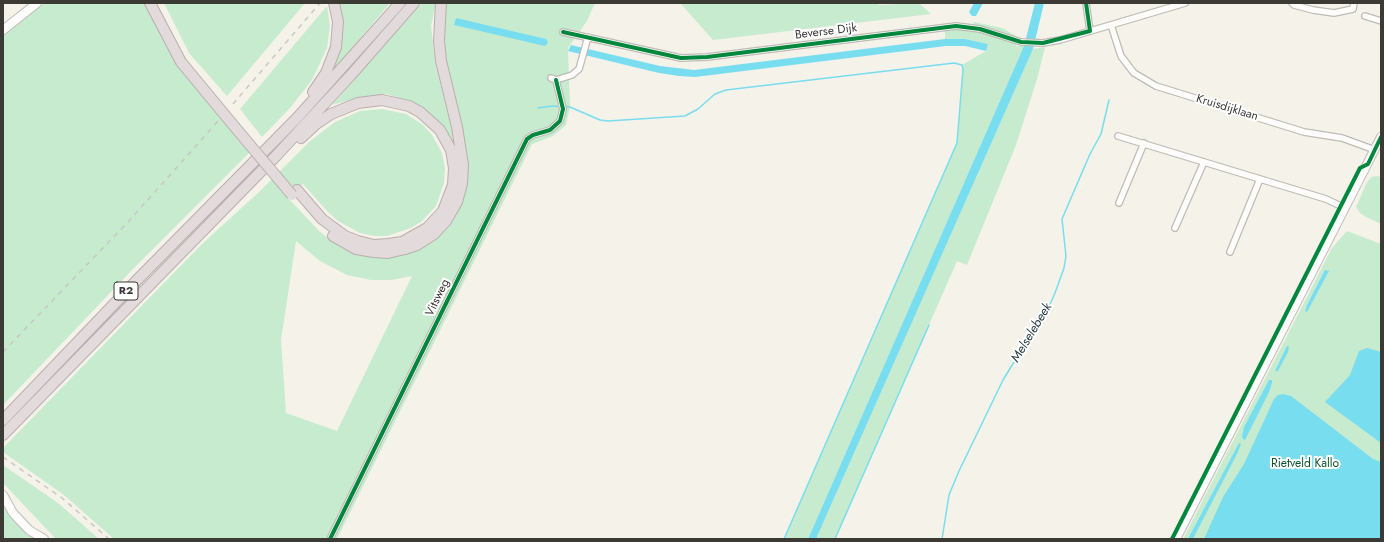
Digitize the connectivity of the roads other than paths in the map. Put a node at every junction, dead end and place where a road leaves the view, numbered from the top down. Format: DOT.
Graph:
graph roads {
  1 [pos="37,3"];
  2 [pos="150,3"];
  3 [pos="157,3"];
  4 [pos="334,3"];
  5 [pos="400,3"];
  6 [pos="414,3"];
  7 [pos="441,3"];
  8 [pos="1086,3"];
  9 [pos="1185,3"];
  10 [pos="1292,3"];
  11 [pos="1354,3"];
  12 [pos="1365,16"];
  13 [pos="1381,21"];
  14 [pos="1111,25"];
  15 [pos="3,30"];
  16 [pos="1090,31"];
  17 [pos="563,32"];
  18 [pos="588,37"];
  19 [pos="237,124"];
  20 [pos="1118,136"];
  21 [pos="1381,137"];
  22 [pos="1144,144"];
  23 [pos="1375,150"];
  24 [pos="1204,162"];
  25 [pos="252,164"];
  26 [pos="1260,179"];
  27 [pos="294,192"];
  28 [pos="1119,203"];
  29 [pos="1345,208"];
  30 [pos="1175,228"];
  31 [pos="195,239"];
  32 [pos="1230,252"];
  33 [pos="3,420"];
  34 [pos="3,435"];
  35 [pos="4,496"];
  36 [pos="44,539"];
  37 [pos="330,539"];
  38 [pos="1176,539"];
  1 -- 15 [label="main road"];
  2 -- 19 [label="highway"];
  3 -- 19 [label="highway"];
  4 -- 25 [label="highway"];
  5 -- 25 [label="highway, R2"];
  6 -- 31 [label="highway, R2"];
  7 -- 27 [label="highway"];
  8 -- 16 [label="street"];
  9 -- 14 [label="street, Beverse Dijk"];
  10 -- 11 [label="street"];
  12 -- 13 [label="street"];
  14 -- 16 [label="street, Beverse Dijk"];
  14 -- 23 [label="street, Kruisdijklaan"];
  16 -- 18 [label="street, Beverse Dijk"];
  17 -- 18 [label="street, Beverse Dijk"];
  18 -- 37 [label="street, Vitsweg"];
  19 -- 27 [label="highway, bridge"];
  20 -- 22 [label="street"];
  21 -- 23 [label="main road"];
  22 -- 24 [label="street"];
  22 -- 28 [label="street"];
  23 -- 29 [label="main road"];
  24 -- 26 [label="street"];
  24 -- 30 [label="street"];
  25 -- 33 [label="highway, R2"];
  26 -- 29 [label="street"];
  26 -- 32 [label="street"];
  27 -- 31 [label="highway"];
  29 -- 38 [label="main road"];
  31 -- 34 [label="highway, R2"];
  35 -- 36 [label="main road"];
}
